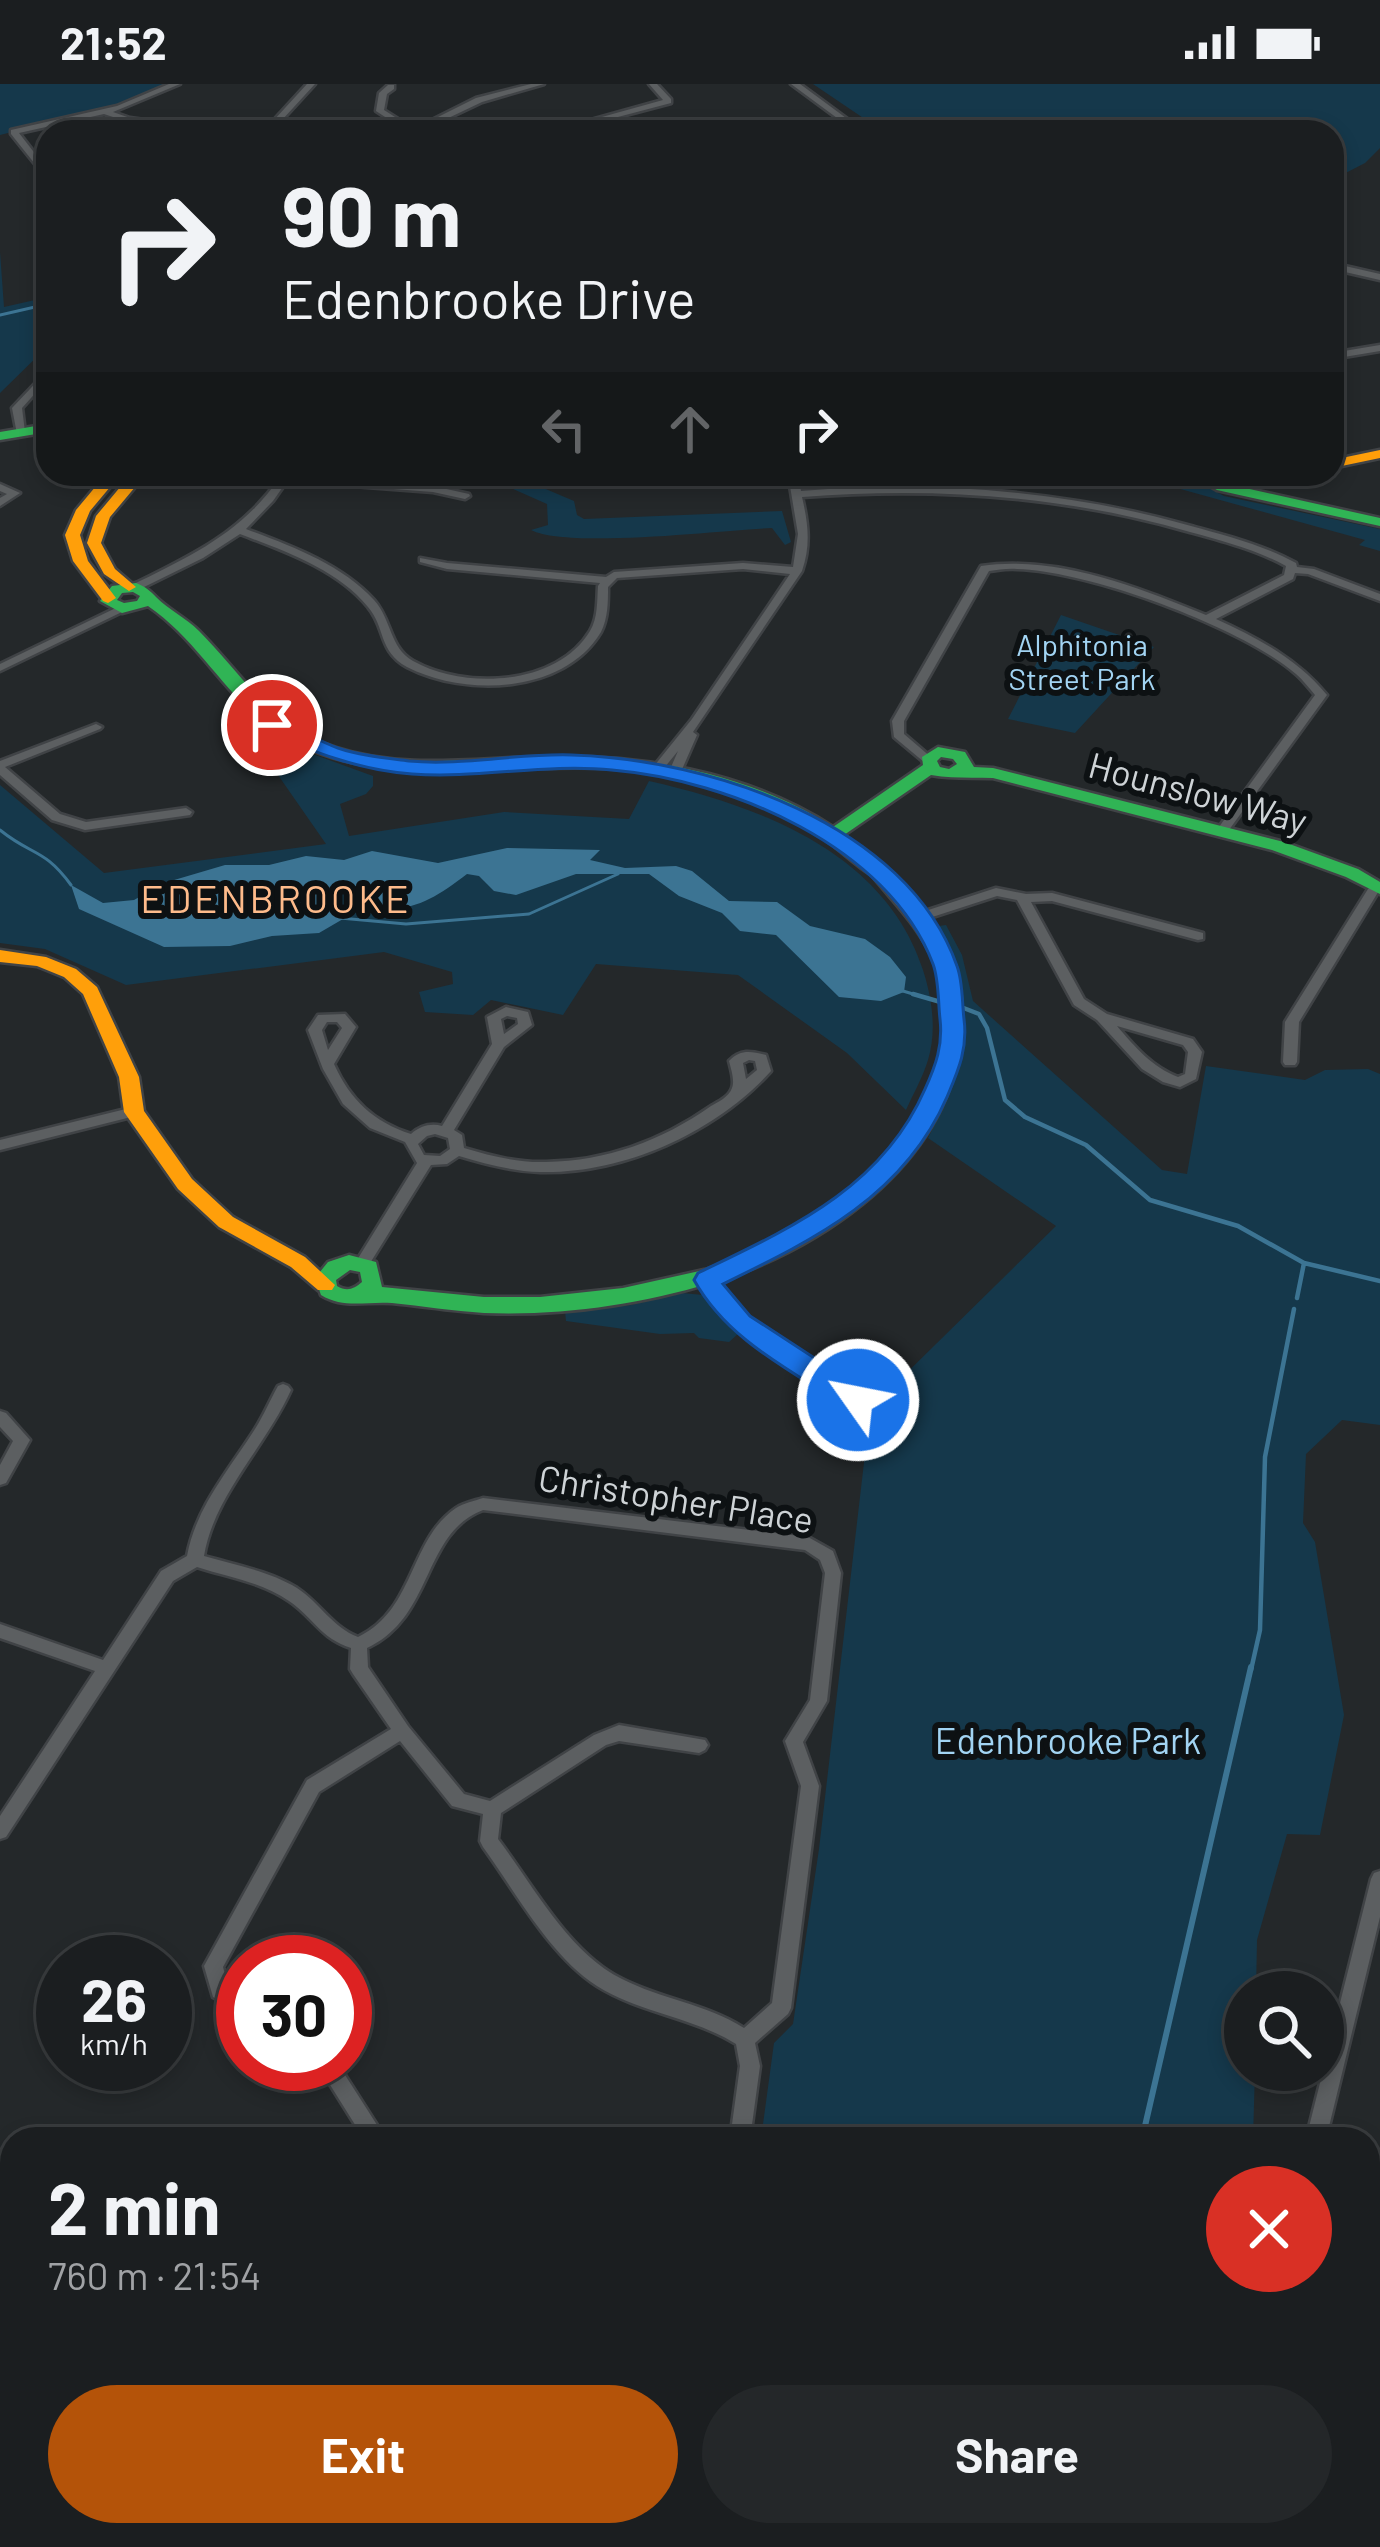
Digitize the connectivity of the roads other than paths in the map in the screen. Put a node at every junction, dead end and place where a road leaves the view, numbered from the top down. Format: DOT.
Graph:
graph roads {
  1 [pos="176,84"];
  2 [pos="311,84"];
  3 [pos="540,84"];
  4 [pos="652,84"];
  5 [pos="795,84"];
  6 [pos="391,87"];
  7 [pos="106,112"];
  8 [pos="71,120"];
  9 [pos="128,120"];
  10 [pos="277,120"];
  11 [pos="394,120"];
  12 [pos="438,120"];
  13 [pos="597,120"];
  14 [pos="844,120"];
  15 [pos="36,128"];
  16 [pos="36,160"];
  17 [pos="1344,269"];
  18 [pos="1380,278"];
  19 [pos="1380,348"];
  20 [pos="1344,354"];
  21 [pos="36,387"];
  22 [pos="10,430"];
  23 [pos="1380,453"];
  24 [pos="1344,458"];
  25 [pos="103,486"];
  26 [pos="126,486"];
  27 [pos="279,486"];
  28 [pos="364,486"];
  29 [pos="795,486"];
  30 [pos="855,486"];
  31 [pos="1218,486"];
  32 [pos="1275,486"];
  33 [pos="0,487"];
  34 [pos="862,488"];
  35 [pos="797,494"];
  36 [pos="465,496"];
  37 [pos="4,503"];
  38 [pos="1380,519"];
  39 [pos="241,531"];
  40 [pos="424,560"];
  41 [pos="1294,570"];
  42 [pos="797,571"];
  43 [pos="605,580"];
  44 [pos="129,598"];
  45 [pos="1380,598"];
  46 [pos="1209,618"];
  47 [pos="0,658"];
  48 [pos="0,668"];
  49 [pos="96,727"];
  50 [pos="937,764"];
  51 [pos="0,767"];
  52 [pos="665,773"];
  53 [pos="187,812"];
  54 [pos="1222,831"];
  55 [pos="833,835"];
  56 [pos="1377,889"];
  57 [pos="1023,898"];
  58 [pos="916,912"];
  59 [pos="1198,936"];
  60 [pos="0,956"];
  61 [pos="1102,1017"];
  62 [pos="499,1045"];
  63 [pos="329,1061"];
  64 [pos="1291,1062"];
  65 [pos="736,1097"];
  66 [pos="134,1112"];
  67 [pos="447,1130"];
  68 [pos="413,1140"];
  69 [pos="0,1144"];
  70 [pos="457,1151"];
  71 [pos="426,1161"];
  72 [pos="330,1276"];
  73 [pos="367,1278"];
  74 [pos="708,1280"];
  75 [pos="283,1390"];
  76 [pos="858,1400"];
  77 [pos="0,1417"];
  78 [pos="0,1478"];
  79 [pos="195,1560"];
  80 [pos="0,1631"];
  81 [pos="359,1644"];
  82 [pos="106,1668"];
  83 [pos="402,1731"];
  84 [pos="699,1744"];
  85 [pos="492,1809"];
  86 [pos="0,1832"];
  87 [pos="1378,1890"];
  88 [pos="230,1935"];
  89 [pos="746,2039"];
  90 [pos="345,2091"];
  91 [pos="368,2127"];
  92 [pos="742,2127"];
  93 [pos="1319,2127"];
  1 -- 7 [label="street"];
  2 -- 10 [label="street"];
  3 -- 12 [label="street"];
  4 -- 13 [label="street"];
  5 -- 14 [label="street"];
  6 -- 11 [label="street"];
  7 -- 8 [label="street"];
  7 -- 9 [label="street"];
  15 -- 16 [label="street"];
  17 -- 18 [label="street"];
  19 -- 20 [label="street"];
  21 -- 22 [label="street"];
  23 -- 24 [label="street"];
  25 -- 44 [label="street"];
  26 -- 44 [label="street"];
  27 -- 39 [label="street"];
  28 -- 36 [label="street"];
  29 -- 35 [label="street"];
  30 -- 34 [label="street"];
  31 -- 38 [label="street"];
  32 -- 38 [label="street"];
  33 -- 37 [label="street"];
  34 -- 35 [label="street"];
  34 -- 41 [label="street"];
  35 -- 42 [label="street"];
  39 -- 43 [label="street"];
  39 -- 44 [label="street"];
  40 -- 43 [label="street"];
  41 -- 45 [label="street"];
  41 -- 46 [label="street"];
  42 -- 43 [label="street"];
  42 -- 52 [label="street"];
  44 -- 47 [label="street"];
  44 -- 48 [label="street"];
  44 -- 52 [label="street"];
  46 -- 50 [label="street"];
  46 -- 54 [label="street"];
  49 -- 51 [label="street"];
  50 -- 54 [label="street, Hounslow Way"];
  50 -- 55 [label="street"];
  51 -- 53 [label="street"];
  52 -- 55 [label="street"];
  54 -- 56 [label="street, Hounslow Way"];
  55 -- 58 [label="street"];
  56 -- 64 [label="street"];
  57 -- 58 [label="street"];
  57 -- 59 [label="street"];
  57 -- 61 [label="street"];
  58 -- 74 [label="street"];
  60 -- 66 [label="street"];
  61 -- 61 [label="street"];
  62 -- 67 [label="street"];
  63 -- 68 [label="street"];
  65 -- 70 [label="street"];
  66 -- 69 [label="street"];
  66 -- 72 [label="street"];
  67 -- 68 [label="street"];
  67 -- 70 [label="street"];
  68 -- 71 [label="street"];
  70 -- 71 [label="street"];
  71 -- 73 [label="street"];
  72 -- 73 [label="street"];
  72 -- 73 [label="street"];
  73 -- 74 [label="street"];
  74 -- 76 [label="street"];
  75 -- 79 [label="street"];
  77 -- 78 [label="street"];
  79 -- 81 [label="street"];
  79 -- 82 [label="street"];
  80 -- 82 [label="street"];
  81 -- 83 [label="street"];
  81 -- 89 [label="street, Christopher Place"];
  82 -- 86 [label="street"];
  83 -- 85 [label="street"];
  83 -- 88 [label="street"];
  84 -- 85 [label="street"];
  85 -- 89 [label="street"];
  87 -- 93 [label="street"];
  89 -- 92 [label="street"];
  90 -- 91 [label="street"];
}
